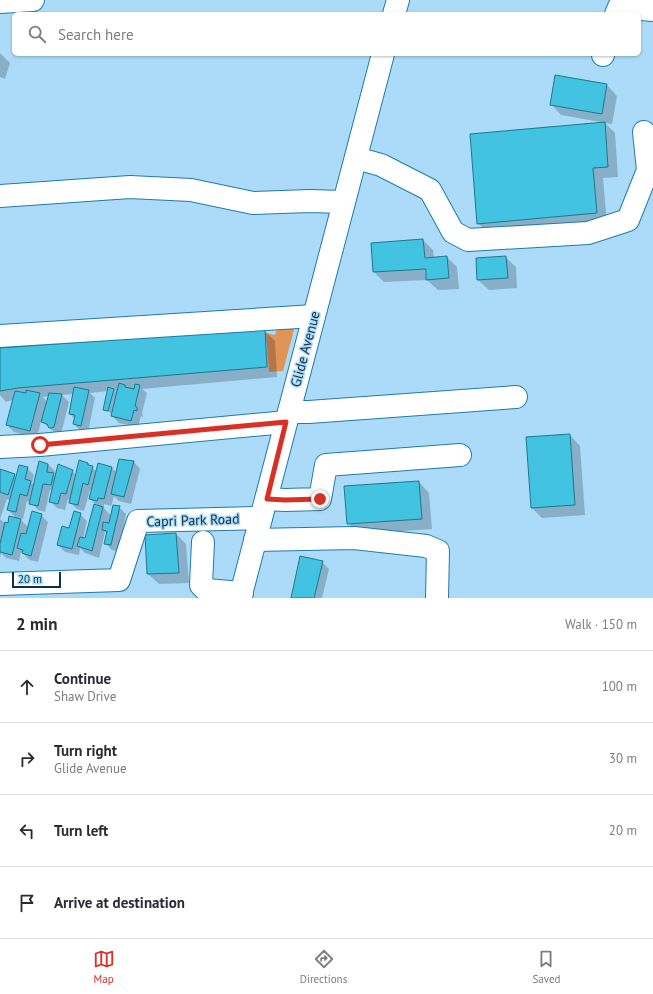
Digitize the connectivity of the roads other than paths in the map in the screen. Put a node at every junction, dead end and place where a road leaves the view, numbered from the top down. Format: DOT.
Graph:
graph roads {
  1 [pos="33,0"];
  2 [pos="398,0"];
  3 [pos="0,2"];
  4 [pos="653,10"];
  5 [pos="395,12"];
  6 [pos="617,12"];
  7 [pos="382,56"];
  8 [pos="644,132"];
  9 [pos="356,158"];
  10 [pos="0,196"];
  11 [pos="344,202"];
  12 [pos="314,316"];
  13 [pos="0,336"];
  14 [pos="516,397"];
  15 [pos="287,417"];
  16 [pos="0,447"];
  17 [pos="460,455"];
  18 [pos="264,508"];
  19 [pos="255,540"];
  20 [pos="203,542"];
  21 [pos="0,584"];
  22 [pos="241,595"];
  23 [pos="437,598"];
  1 -- 3 [label="street"];
  2 -- 5 [label="street"];
  4 -- 6 [label="street"];
  7 -- 9 [label="street, Glide Avenue"];
  8 -- 9 [label="street"];
  9 -- 11 [label="street, Glide Avenue"];
  10 -- 11 [label="street"];
  11 -- 12 [label="street, Glide Avenue"];
  12 -- 13 [label="street"];
  12 -- 15 [label="street, Glide Avenue"];
  14 -- 15 [label="street"];
  15 -- 16 [label="street"];
  15 -- 18 [label="street, Glide Avenue"];
  17 -- 18 [label="street"];
  18 -- 19 [label="street, Glide Avenue"];
  18 -- 21 [label="street, Capri Park Road"];
  19 -- 22 [label="street, Glide Avenue"];
  19 -- 23 [label="street"];
  20 -- 22 [label="street"];
}
